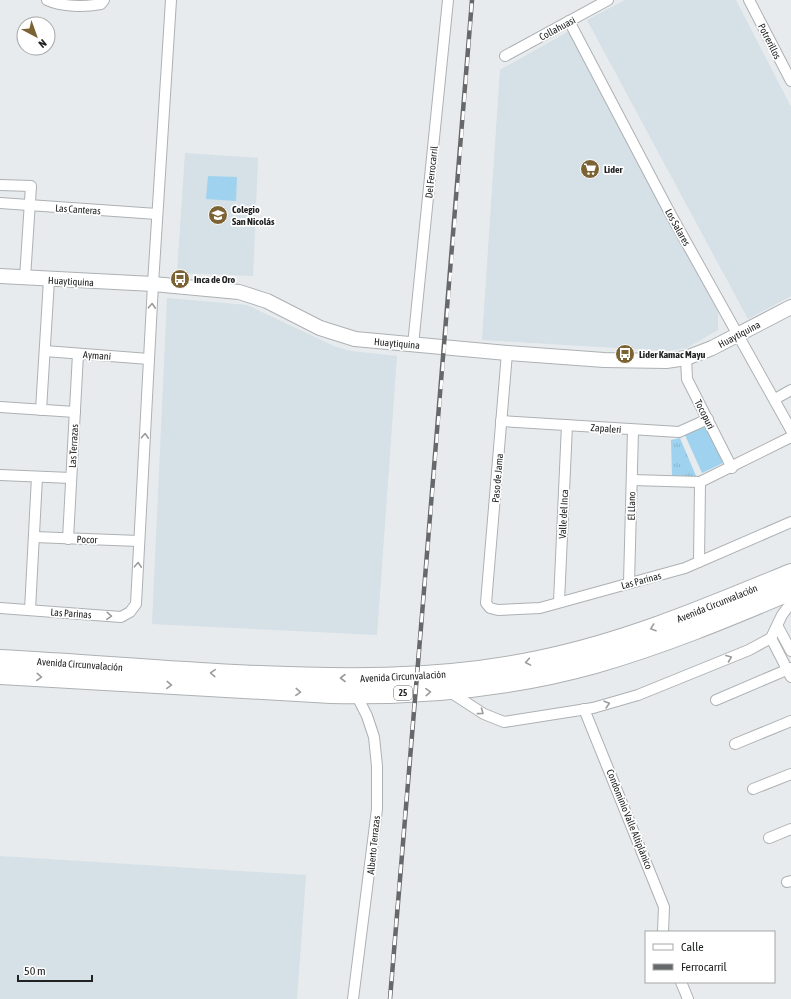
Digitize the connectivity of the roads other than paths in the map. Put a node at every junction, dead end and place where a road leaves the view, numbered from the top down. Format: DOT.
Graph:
graph roads {
  1 [pos="47,0"];
  2 [pos="104,0"];
  3 [pos="171,0"];
  4 [pos="448,0"];
  5 [pos="608,0"];
  6 [pos="749,0"];
  7 [pos="569,21"];
  8 [pos="505,56"];
  9 [pos="791,81"];
  10 [pos="0,184"];
  11 [pos="0,203"];
  12 [pos="30,205"];
  13 [pos="157,214"];
  14 [pos="0,276"];
  15 [pos="25,278"];
  16 [pos="50,280"];
  17 [pos="153,284"];
  18 [pos="791,307"];
  19 [pos="738,334"];
  20 [pos="413,345"];
  21 [pos="45,351"];
  22 [pos="507,353"];
  23 [pos="78,354"];
  24 [pos="686,358"];
  25 [pos="149,359"];
  26 [pos="791,390"];
  27 [pos="775,399"];
  28 [pos="0,407"];
  29 [pos="41,410"];
  30 [pos="75,412"];
  31 [pos="708,419"];
  32 [pos="501,421"];
  33 [pos="567,425"];
  34 [pos="633,430"];
  35 [pos="791,430"];
  36 [pos="791,437"];
  37 [pos="732,468"];
  38 [pos="0,475"];
  39 [pos="37,477"];
  40 [pos="71,478"];
  41 [pos="632,480"];
  42 [pos="700,482"];
  43 [pos="791,522"];
  44 [pos="34,537"];
  45 [pos="68,539"];
  46 [pos="139,541"];
  47 [pos="699,562"];
  48 [pos="791,572"];
  49 [pos="630,583"];
  50 [pos="791,592"];
  51 [pos="559,602"];
  52 [pos="791,602"];
  53 [pos="486,603"];
  54 [pos="0,608"];
  55 [pos="30,610"];
  56 [pos="779,630"];
  57 [pos="771,638"];
  58 [pos="791,650"];
  59 [pos="0,659"];
  60 [pos="790,672"];
  61 [pos="0,675"];
  62 [pos="448,691"];
  63 [pos="356,694"];
  64 [pos="716,700"];
  65 [pos="584,709"];
  66 [pos="791,721"];
  67 [pos="735,744"];
  68 [pos="791,774"];
  69 [pos="753,789"];
  70 [pos="791,829"];
  71 [pos="769,838"];
  72 [pos="663,931"];
  73 [pos="681,983"];
  74 [pos="353,999"];
  75 [pos="688,999"];
  1 -- 2 [label="street"];
  3 -- 13 [label="street"];
  4 -- 20 [label="street, Del Ferrocarril"];
  5 -- 7 [label="street, Collahuasi"];
  6 -- 9 [label="street, Potrerillos"];
  7 -- 8 [label="street, Collahuasi"];
  7 -- 19 [label="street, Los Salares"];
  10 -- 12 [label="street"];
  11 -- 12 [label="street, Las Canteras"];
  12 -- 13 [label="street, Las Canteras"];
  12 -- 15 [label="street"];
  13 -- 17 [label="street"];
  14 -- 15 [label="street, Huaytiquina"];
  15 -- 16 [label="street, Huaytiquina"];
  16 -- 17 [label="street, Huaytiquina"];
  16 -- 21 [label="street"];
  17 -- 20 [label="street, Huaytiquina"];
  25 -- 17 [label="street, one-way"];
  18 -- 19 [label="street, Huaytiquina"];
  19 -- 24 [label="street, Huaytiquina"];
  19 -- 27 [label="street, Los Salares"];
  20 -- 22 [label="street, Huaytiquina"];
  21 -- 23 [label="street, Aymani"];
  21 -- 29 [label="street"];
  22 -- 24 [label="street, Huaytiquina"];
  22 -- 32 [label="street, Paso de Jama"];
  23 -- 25 [label="street, Aymani"];
  23 -- 30 [label="street, Las Terrazas"];
  24 -- 31 [label="street, Tocopuri"];
  46 -- 25 [label="street, one-way"];
  26 -- 27 [label="street"];
  27 -- 35 [label="street, Los Salares"];
  28 -- 29 [label="street"];
  29 -- 30 [label="street"];
  30 -- 40 [label="street, Las Terrazas"];
  31 -- 34 [label="street, Zapaleri"];
  31 -- 37 [label="street, Tocopuri"];
  32 -- 33 [label="street, Zapaleri"];
  32 -- 53 [label="street, Paso de Jama"];
  33 -- 34 [label="street, Zapaleri"];
  33 -- 51 [label="street, Valle del Inca"];
  34 -- 41 [label="street, El Llano"];
  36 -- 37 [label="street"];
  37 -- 42 [label="street"];
  38 -- 39 [label="street"];
  39 -- 40 [label="street"];
  39 -- 44 [label="street"];
  40 -- 45 [label="street, Las Terrazas"];
  41 -- 42 [label="street"];
  41 -- 49 [label="street, El Llano"];
  42 -- 47 [label="street"];
  43 -- 47 [label="street, Las Parinas"];
  44 -- 45 [label="street, Pocor"];
  44 -- 55 [label="street"];
  45 -- 46 [label="street, Pocor"];
  55 -- 46 [label="street, Las Parinas, one-way"];
  47 -- 49 [label="street, Las Parinas"];
  48 -- 59 [label="highway, Avenida Circunvalación / 25, one-way"];
  49 -- 51 [label="street, Las Parinas"];
  50 -- 62 [label="highway, Avenida Circunvalación / 25"];
  51 -- 53 [label="street, Las Parinas"];
  52 -- 56 [label="street, Avenida Circunvalación"];
  54 -- 55 [label="street, Las Parinas"];
  56 -- 57 [label="street, Avenida Circunvalación"];
  56 -- 58 [label="street"];
  57 -- 60 [label="street"];
  65 -- 57 [label="street, Avenida Circunvalación, one-way"];
  60 -- 64 [label="street"];
  61 -- 63 [label="highway, Avenida Circunvalación / 25, one-way"];
  63 -- 62 [label="highway, Avenida Circunvalación / 25, one-way"];
  62 -- 65 [label="street, Avenida Circunvalación, one-way"];
  63 -- 74 [label="street, Alberto Terrazas"];
  65 -- 72 [label="street, Condominio Valle Altiplánico"];
  66 -- 67 [label="street"];
  68 -- 69 [label="street"];
  70 -- 71 [label="street"];
  73 -- 75 [label="street"];
}
